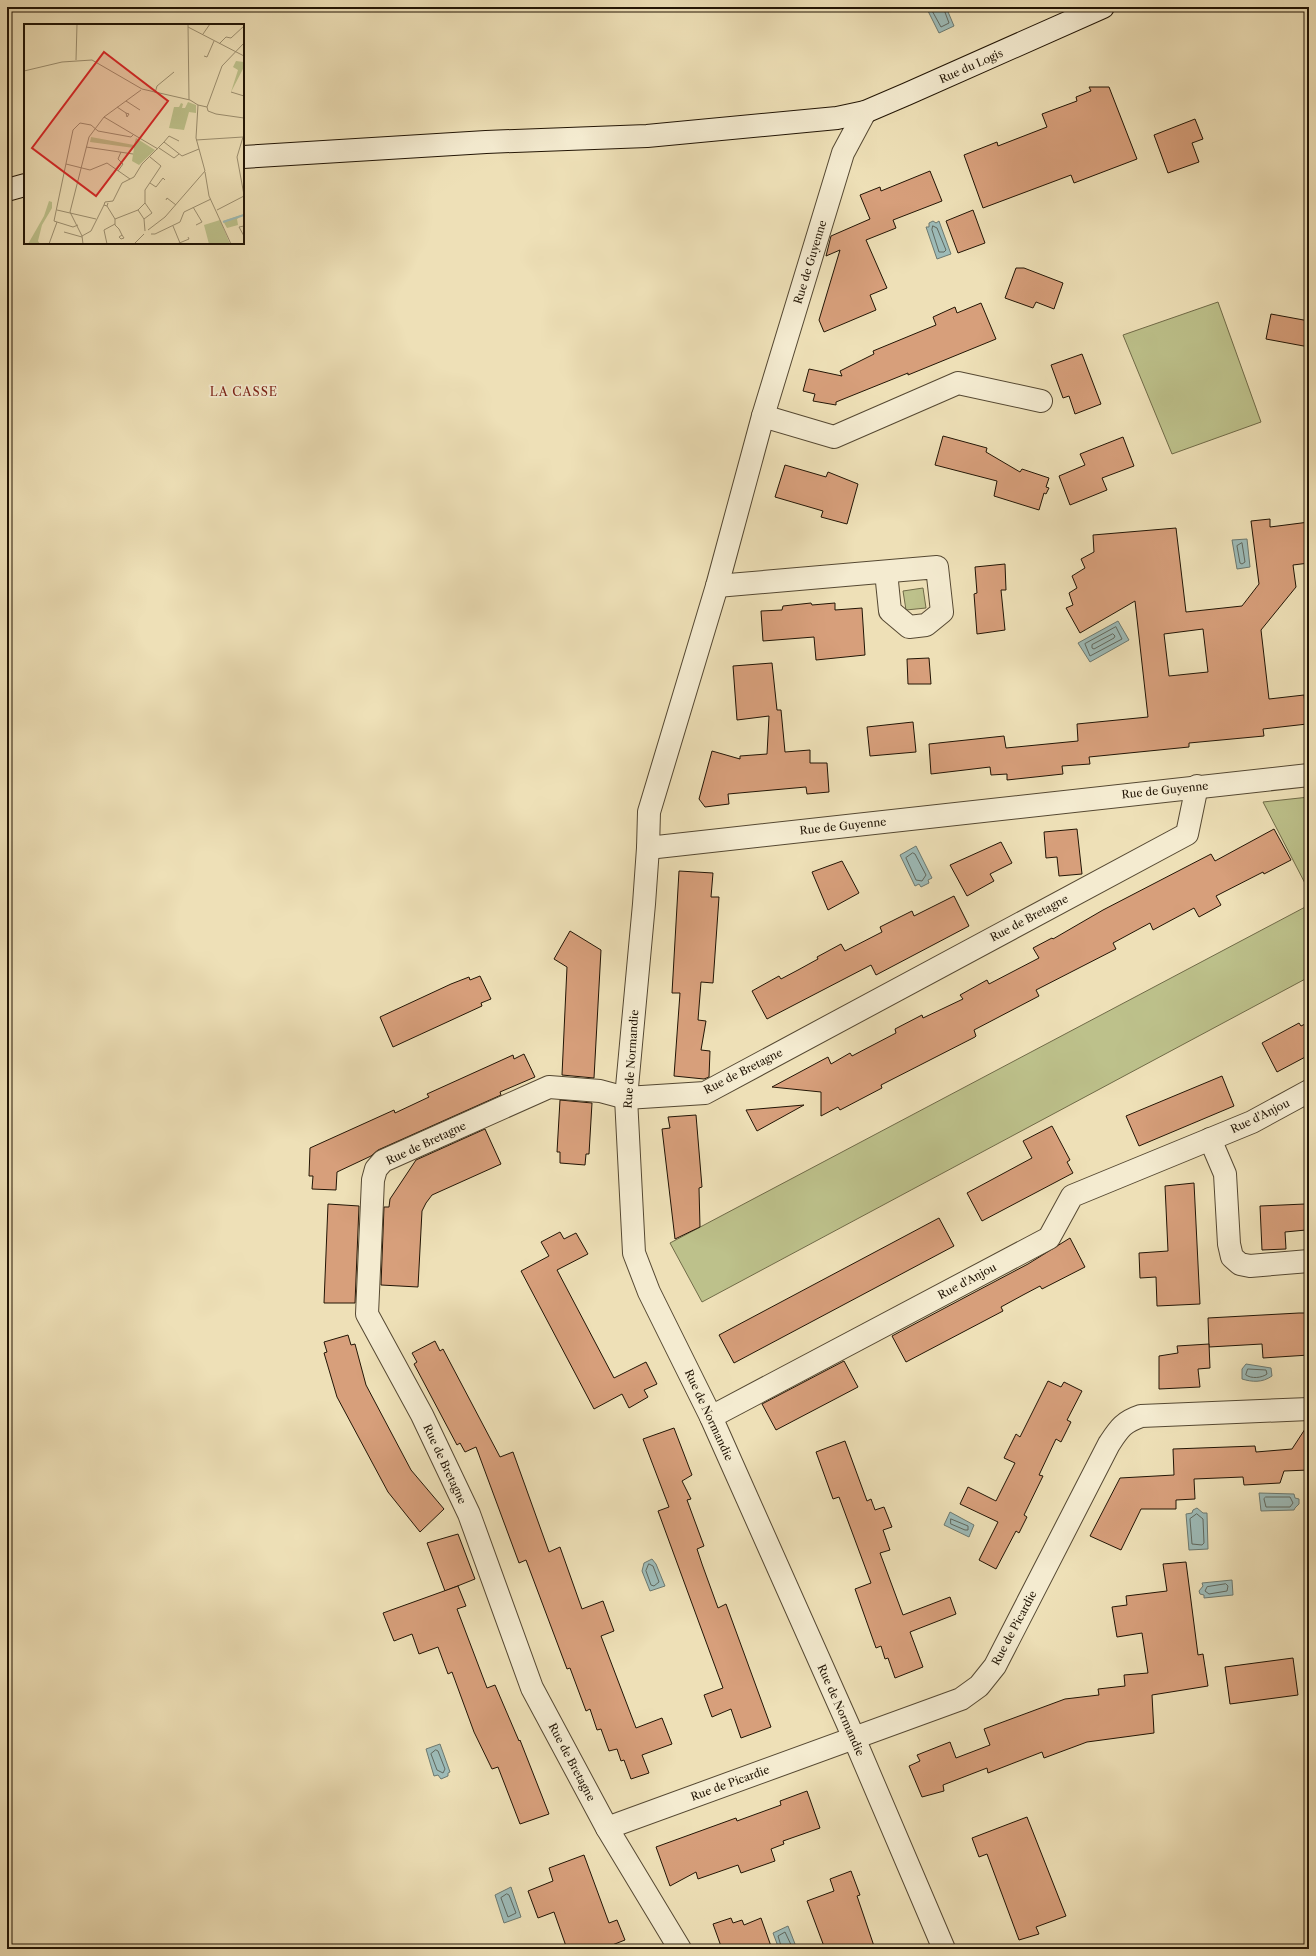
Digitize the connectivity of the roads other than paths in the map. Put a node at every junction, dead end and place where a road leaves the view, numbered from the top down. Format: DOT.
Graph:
graph roads {
  1 [pos="1103,7"];
  2 [pos="1072,13"];
  3 [pos="865,112"];
  4 [pos="244,157"];
  5 [pos="24,185"];
  6 [pos="7,190"];
  7 [pos="1041,401"];
  8 [pos="763,416"];
  9 [pos="886,572"];
  10 [pos="718,586"];
  11 [pos="1309,775"];
  12 [pos="1197,786"];
  13 [pos="648,848"];
  14 [pos="1309,1091"];
  15 [pos="626,1098"];
  16 [pos="1210,1139"];
  17 [pos="1309,1262"];
  18 [pos="1309,1409"];
  19 [pos="711,1417"];
  20 [pos="854,1738"];
  21 [pos="607,1828"];
  22 [pos="680,1949"];
  23 [pos="944,1949"];
  1 -- 2 [label="street, Rue du Logis"];
  2 -- 3 [label="street, Rue du Logis"];
  3 -- 4 [label="street, Rue du Logis"];
  3 -- 8 [label="street, Rue de Guyenne"];
  5 -- 6 [label="street"];
  7 -- 8 [label="street"];
  8 -- 10 [label="street, Rue de Guyenne"];
  9 -- 10 [label="street"];
  10 -- 13 [label="street, Rue de Guyenne"];
  11 -- 12 [label="street, Rue de Guyenne"];
  12 -- 13 [label="street, Rue de Guyenne"];
  12 -- 15 [label="street, Rue de Bretagne"];
  13 -- 15 [label="street, Rue de Normandie"];
  14 -- 16 [label="street, Rue d'Anjou"];
  15 -- 19 [label="street, Rue de Normandie"];
  15 -- 21 [label="street, Rue de Bretagne"];
  16 -- 17 [label="street"];
  16 -- 19 [label="street, Rue d'Anjou"];
  18 -- 20 [label="street, Rue de Picardie"];
  19 -- 20 [label="street, Rue de Normandie"];
  20 -- 21 [label="street, Rue de Picardie"];
  20 -- 23 [label="street, Rue de Normandie"];
  21 -- 22 [label="street, Rue de Bretagne"];
}
